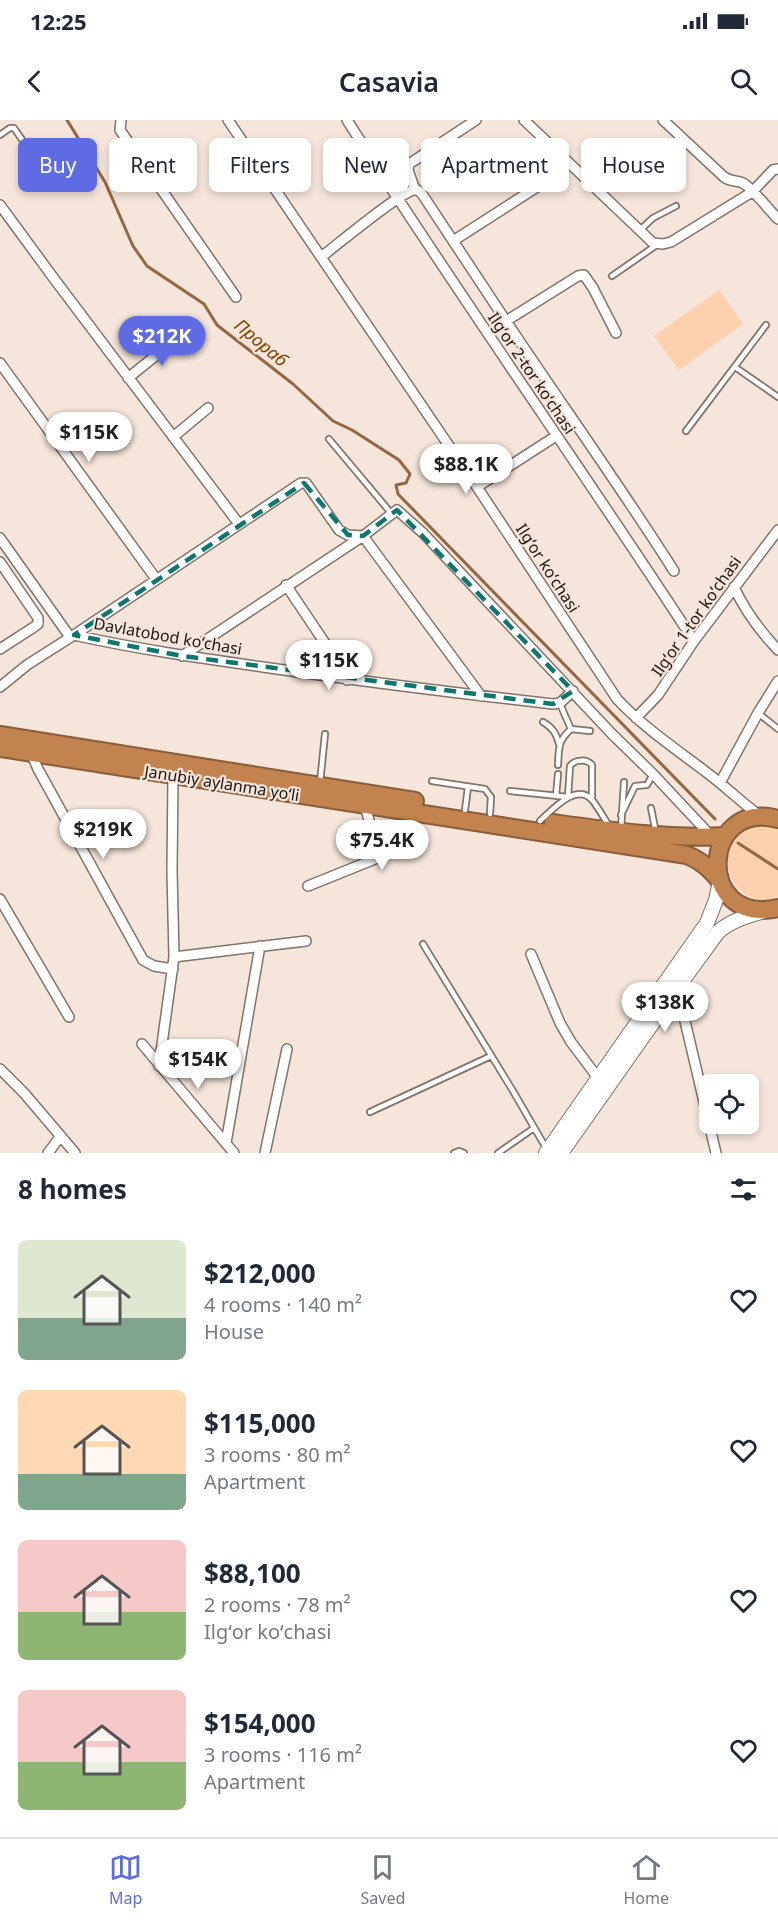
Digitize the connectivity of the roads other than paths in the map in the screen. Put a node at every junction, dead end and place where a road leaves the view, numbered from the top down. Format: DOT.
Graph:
graph roads {
  1 [pos="121,120"];
  2 [pos="228,120"];
  3 [pos="347,120"];
  4 [pos="476,120"];
  5 [pos="524,120"];
  6 [pos="663,120"];
  7 [pos="0,135"];
  8 [pos="21,138"];
  9 [pos="543,138"];
  10 [pos="569,163"];
  11 [pos="778,169"];
  12 [pos="415,190"];
  13 [pos="529,192"];
  14 [pos="752,192"];
  15 [pos="397,199"];
  16 [pos="0,205"];
  17 [pos="676,206"];
  18 [pos="778,219"];
  19 [pos="640,231"];
  20 [pos="453,241"];
  21 [pos="658,244"];
  22 [pos="321,257"];
  23 [pos="612,276"];
  24 [pos="236,297"];
  25 [pos="506,321"];
  26 [pos="766,325"];
  27 [pos="616,333"];
  28 [pos="180,336"];
  29 [pos="0,363"];
  30 [pos="735,367"];
  31 [pos="128,378"];
  32 [pos="778,397"];
  33 [pos="208,408"];
  34 [pos="686,431"];
  35 [pos="556,436"];
  36 [pos="173,437"];
  37 [pos="329,439"];
  38 [pos="477,488"];
  39 [pos="391,513"];
  40 [pos="239,524"];
  41 [pos="778,530"];
  42 [pos="363,536"];
  43 [pos="2,543"];
  44 [pos="0,562"];
  45 [pos="674,571"];
  46 [pos="156,579"];
  47 [pos="286,585"];
  48 [pos="734,587"];
  49 [pos="72,636"];
  50 [pos="694,641"];
  51 [pos="0,649"];
  52 [pos="778,650"];
  53 [pos="182,656"];
  54 [pos="347,680"];
  55 [pos="778,681"];
  56 [pos="0,687"];
  57 [pos="573,691"];
  58 [pos="481,696"];
  59 [pos="560,704"];
  60 [pos="758,713"];
  61 [pos="636,718"];
  62 [pos="543,722"];
  63 [pos="572,729"];
  64 [pos="778,729"];
  65 [pos="590,731"];
  66 [pos="325,734"];
  67 [pos="0,735"];
  68 [pos="559,744"];
  69 [pos="0,748"];
  70 [pos="31,753"];
  71 [pos="558,765"];
  72 [pos="558,774"];
  73 [pos="653,774"];
  74 [pos="174,776"];
  75 [pos="432,781"];
  76 [pos="624,782"];
  77 [pos="720,783"];
  78 [pos="320,785"];
  79 [pos="468,787"];
  80 [pos="510,791"];
  81 [pos="556,796"];
  82 [pos="568,797"];
  83 [pos="592,800"];
  84 [pos="365,805"];
  85 [pos="651,808"];
  86 [pos="465,810"];
  87 [pos="490,814"];
  88 [pos="621,814"];
  89 [pos="760,817"];
  90 [pos="778,819"];
  91 [pos="540,821"];
  92 [pos="616,832"];
  93 [pos="657,835"];
  94 [pos="719,836"];
  95 [pos="720,881"];
  96 [pos="308,886"];
  97 [pos="0,899"];
  98 [pos="773,909"];
  99 [pos="306,941"];
  100 [pos="423,944"];
  101 [pos="260,946"];
  102 [pos="531,954"];
  103 [pos="174,957"];
  104 [pos="173,969"];
  105 [pos="677,987"];
  106 [pos="69,1017"];
  107 [pos="142,1044"];
  108 [pos="287,1049"];
  109 [pos="491,1056"];
  110 [pos="159,1065"];
  111 [pos="0,1069"];
  112 [pos="598,1078"];
  113 [pos="370,1112"];
  114 [pos="534,1128"];
  115 [pos="60,1137"];
  116 [pos="226,1143"];
  117 [pos="552,1152"];
  118 [pos="48,1153"];
  119 [pos="75,1153"];
  120 [pos="234,1153"];
  121 [pos="265,1153"];
  122 [pos="454,1153"];
  123 [pos="464,1153"];
  124 [pos="498,1153"];
  125 [pos="716,1153"];
  1 -- 24 [label="street"];
  2 -- 22 [label="street, Ilgʻor koʻchasi"];
  3 -- 15 [label="street, Ilgʻor 2-tor koʻchasi"];
  4 -- 12 [label="street"];
  5 -- 9 [label="street"];
  6 -- 14 [label="street"];
  7 -- 8 [label="lane"];
  10 -- 19 [label="street"];
  11 -- 14 [label="street"];
  12 -- 15 [label="street"];
  12 -- 20 [label="street"];
  13 -- 20 [label="street"];
  14 -- 18 [label="street"];
  14 -- 21 [label="street"];
  15 -- 22 [label="street"];
  15 -- 35 [label="street, Ilgʻor 2-tor koʻchasi"];
  16 -- 31 [label="street"];
  17 -- 19 [label="lane"];
  19 -- 21 [label="street"];
  20 -- 25 [label="street"];
  21 -- 23 [label="lane"];
  22 -- 38 [label="street, Ilgʻor koʻchasi"];
  25 -- 27 [label="street"];
  25 -- 45 [label="street"];
  26 -- 30 [label="lane"];
  28 -- 31 [label="street"];
  29 -- 46 [label="street"];
  30 -- 32 [label="lane"];
  30 -- 34 [label="lane"];
  31 -- 36 [label="street"];
  33 -- 36 [label="street"];
  35 -- 38 [label="street"];
  35 -- 50 [label="street, Ilgʻor 2-tor koʻchasi"];
  36 -- 40 [label="street"];
  37 -- 39 [label="lane"];
  38 -- 61 [label="street, Ilgʻor koʻchasi"];
  39 -- 42 [label="street"];
  39 -- 57 [label="street"];
  40 -- 42 [label="street"];
  40 -- 46 [label="street"];
  41 -- 48 [label="street, Ilgʻor 1-tor koʻchasi"];
  42 -- 47 [label="street"];
  42 -- 58 [label="street"];
  43 -- 49 [label="street"];
  44 -- 51 [label="street"];
  46 -- 49 [label="street"];
  47 -- 53 [label="street"];
  47 -- 54 [label="street"];
  48 -- 50 [label="street, Ilgʻor 1-tor koʻchasi"];
  48 -- 52 [label="street"];
  49 -- 53 [label="street, Davlatobod koʻchasi"];
  49 -- 56 [label="street"];
  50 -- 61 [label="street, Ilgʻor 1-tor koʻchasi"];
  53 -- 54 [label="street, Davlatobod koʻchasi"];
  54 -- 58 [label="street, Davlatobod koʻchasi"];
  55 -- 60 [label="street"];
  57 -- 59 [label="street"];
  57 -- 73 [label="street"];
  58 -- 59 [label="street, Davlatobod koʻchasi"];
  59 -- 63 [label="lane"];
  60 -- 64 [label="lane"];
  60 -- 77 [label="street"];
  61 -- 77 [label="street, Ilgʻor koʻchasi"];
  62 -- 68 [label="lane"];
  63 -- 65 [label="lane"];
  63 -- 68 [label="lane"];
  66 -- 78 [label="lane"];
  67 -- 78 [label="highway, Janubiy aylanma yoʻli"];
  68 -- 71 [label="lane"];
  69 -- 70 [label="highway, Janubiy aylanma yoʻli"];
  70 -- 74 [label="highway, Janubiy aylanma yoʻli"];
  70 -- 104 [label="street"];
  72 -- 81 [label="lane"];
  73 -- 88 [label="lane"];
  73 -- 94 [label="street"];
  74 -- 84 [label="highway, Janubiy aylanma yoʻli"];
  74 -- 103 [label="street"];
  75 -- 79 [label="lane"];
  76 -- 88 [label="lane"];
  77 -- 89 [label="street, Ilgʻor koʻchasi"];
  78 -- 86 [label="highway, Janubiy aylanma yoʻli"];
  79 -- 86 [label="lane"];
  79 -- 87 [label="lane"];
  80 -- 81 [label="lane"];
  81 -- 82 [label="lane"];
  82 -- 83 [label="lane"];
  82 -- 83 [label="lane"];
  82 -- 91 [label="lane"];
  83 -- 92 [label="lane"];
  84 -- 95 [label="highway, Janubiy aylanma yoʻli"];
  84 -- 96 [label="street"];
  85 -- 93 [label="lane"];
  86 -- 87 [label="highway, Janubiy aylanma yoʻli"];
  87 -- 91 [label="highway, Janubiy aylanma yoʻli"];
  88 -- 92 [label="lane"];
  89 -- 90 [label="highway"];
  89 -- 94 [label="highway"];
  91 -- 92 [label="highway, Janubiy aylanma yoʻli"];
  92 -- 93 [label="highway, Janubiy aylanma yoʻli"];
  93 -- 94 [label="highway, Janubiy aylanma yoʻli"];
  94 -- 95 [label="highway"];
  95 -- 98 [label="highway, Janubiy aylanma yoʻli"];
  95 -- 112 [label="main road"];
  97 -- 106 [label="street"];
  98 -- 105 [label="main road"];
  99 -- 101 [label="street"];
  100 -- 109 [label="lane"];
  101 -- 103 [label="street"];
  101 -- 116 [label="street"];
  102 -- 112 [label="street"];
  103 -- 104 [label="street"];
  104 -- 110 [label="street"];
  105 -- 117 [label="main road"];
  105 -- 125 [label="street"];
  107 -- 110 [label="street"];
  108 -- 121 [label="street"];
  109 -- 113 [label="lane"];
  109 -- 114 [label="lane"];
  110 -- 116 [label="street"];
  111 -- 115 [label="street"];
  112 -- 117 [label="main road"];
  114 -- 117 [label="lane"];
  114 -- 124 [label="lane"];
  115 -- 118 [label="street"];
  115 -- 119 [label="street"];
  116 -- 120 [label="street"];
  122 -- 123 [label="lane"];
}
